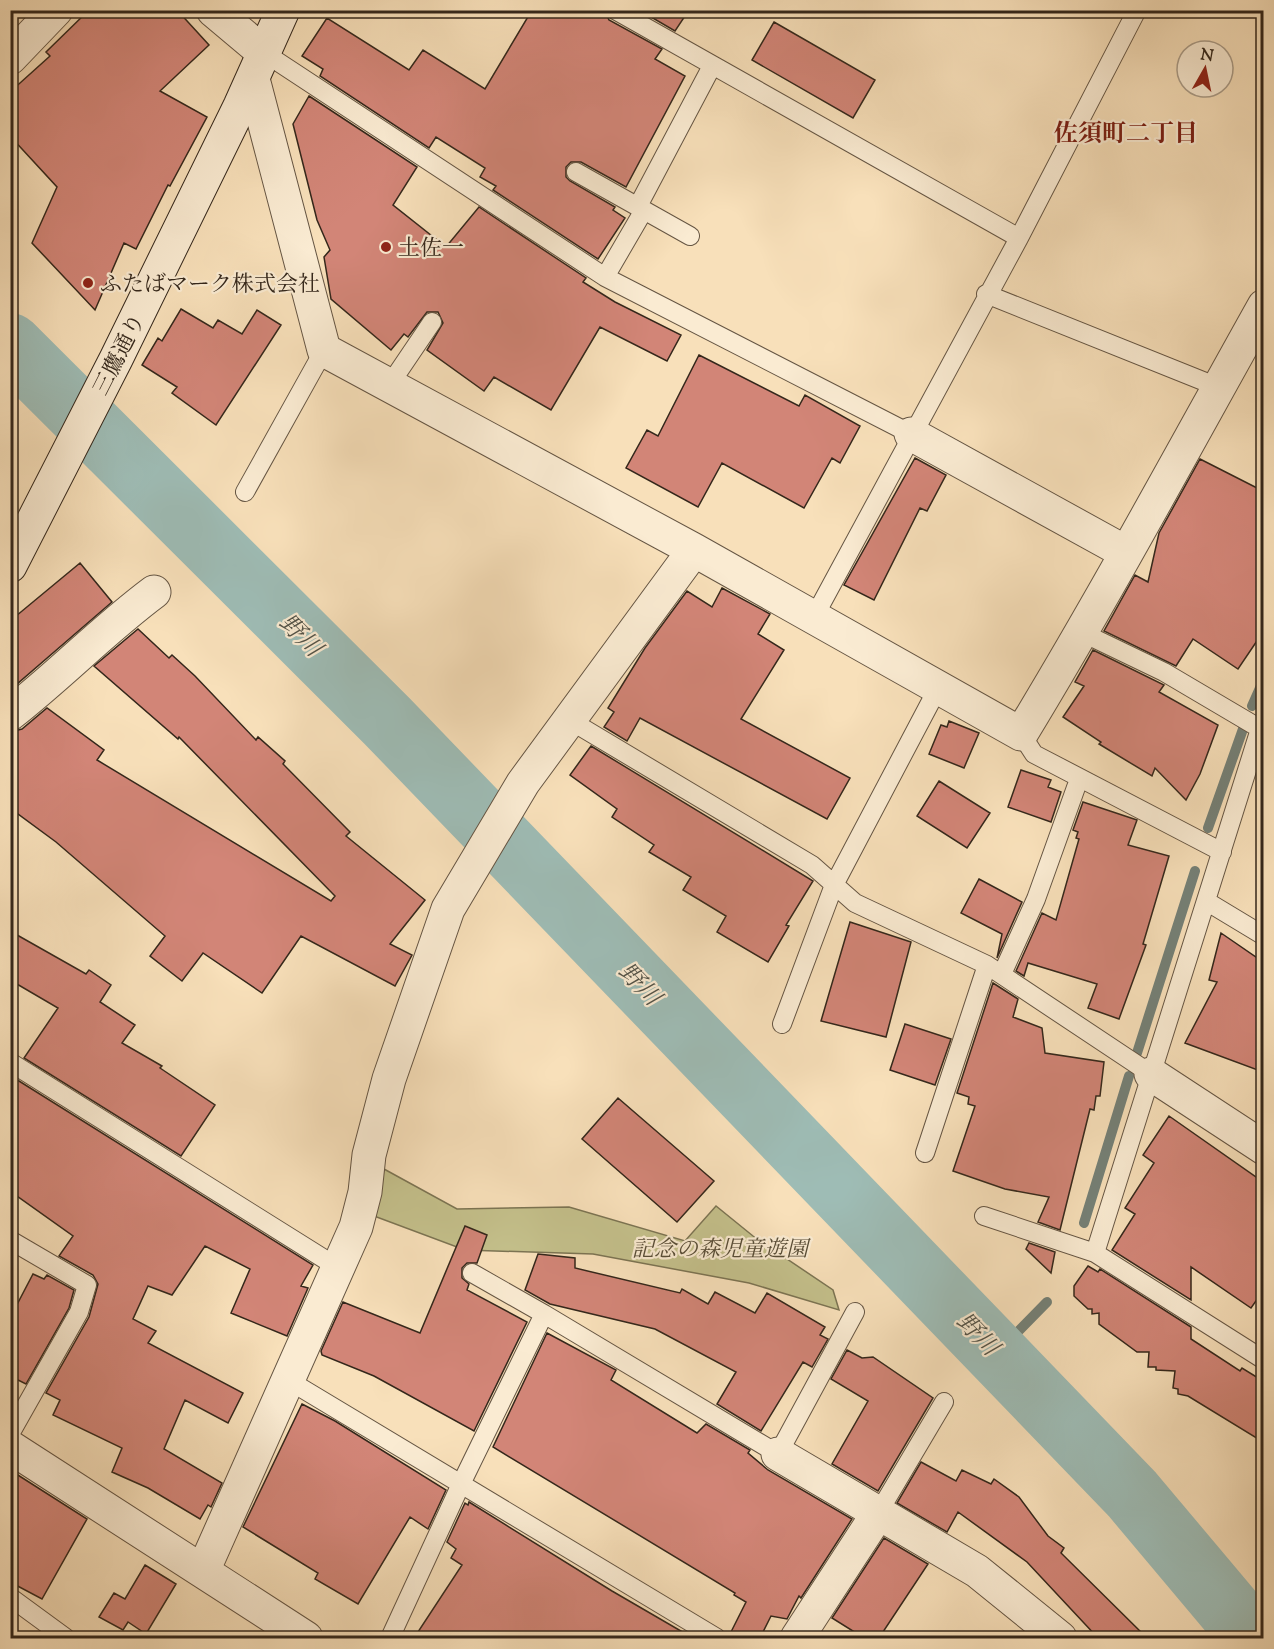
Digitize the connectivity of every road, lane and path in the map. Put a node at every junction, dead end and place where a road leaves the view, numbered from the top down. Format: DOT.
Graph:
graph roads {
  1 [pos="56,10"];
  2 [pos="213,10"];
  3 [pos="283,10"];
  4 [pos="615,10"];
  5 [pos="1137,10"];
  6 [pos="10,58"];
  7 [pos="259,65"];
  8 [pos="712,66"];
  9 [pos="576,172"];
  10 [pos="641,208"];
  11 [pos="690,236"];
  12 [pos="1018,238"];
  13 [pos="606,277"];
  14 [pos="986,294"];
  15 [pos="1263,306"];
  16 [pos="432,322"];
  17 [pos="324,350"];
  18 [pos="388,387"];
  19 [pos="1218,387"];
  20 [pos="911,434"];
  21 [pos="245,492"];
  22 [pos="694,550"];
  23 [pos="1125,552"];
  24 [pos="10,566"];
  25 [pos="154,592"];
  26 [pos="813,619"];
  27 [pos="1083,633"];
  28 [pos="939,686"];
  29 [pos="10,714"];
  30 [pos="571,721"];
  31 [pos="1262,730"];
  32 [pos="1021,734"];
  33 [pos="1079,780"];
  34 [pos="1221,852"];
  35 [pos="834,885"];
  36 [pos="1206,901"];
  37 [pos="1263,936"];
  38 [pos="994,969"];
  39 [pos="783,1024"];
  40 [pos="10,1062"];
  41 [pos="1151,1074"];
  42 [pos="1263,1148"];
  43 [pos="925,1153"];
  44 [pos="984,1216"];
  45 [pos="10,1240"];
  46 [pos="1095,1253"];
  47 [pos="337,1267"];
  48 [pos="472,1273"];
  49 [pos="855,1312"];
  50 [pos="544,1314"];
  51 [pos="1263,1360"];
  52 [pos="288,1380"];
  53 [pos="944,1402"];
  54 [pos="10,1434"];
  55 [pos="10,1447"];
  56 [pos="778,1454"];
  57 [pos="461,1484"];
  58 [pos="877,1515"];
  59 [pos="203,1572"];
  60 [pos="10,1598"];
  61 [pos="270,1629"];
  62 [pos="66,1638"];
  63 [pos="306,1638"];
  64 [pos="390,1638"];
  65 [pos="717,1638"];
  66 [pos="797,1638"];
  67 [pos="1060,1638"];
  1 -- 6 [label="street"];
  2 -- 7 [label="street"];
  3 -- 7 [label="street, 三鷹通り"];
  4 -- 8 [label="lane"];
  5 -- 12 [label="lane"];
  7 -- 13 [label="lane"];
  7 -- 17 [label="street"];
  7 -- 24 [label="street, 三鷹通り"];
  8 -- 10 [label="lane"];
  8 -- 12 [label="lane"];
  9 -- 10 [label="lane"];
  10 -- 11 [label="lane"];
  10 -- 13 [label="lane"];
  12 -- 14 [label="lane"];
  13 -- 20 [label="lane"];
  14 -- 19 [label="lane"];
  14 -- 20 [label="lane"];
  15 -- 19 [label="street"];
  16 -- 18 [label="lane"];
  17 -- 18 [label="street"];
  17 -- 21 [label="lane"];
  18 -- 22 [label="street"];
  19 -- 23 [label="street"];
  20 -- 23 [label="street"];
  20 -- 26 [label="lane"];
  22 -- 26 [label="street"];
  22 -- 30 [label="street"];
  23 -- 27 [label="street"];
  25 -- 29 [label="street"];
  26 -- 28 [label="street"];
  27 -- 31 [label="lane"];
  27 -- 32 [label="street"];
  28 -- 32 [label="street"];
  28 -- 35 [label="lane"];
  30 -- 35 [label="lane"];
  30 -- 47 [label="street"];
  31 -- 34 [label="lane"];
  32 -- 33 [label="lane"];
  33 -- 34 [label="lane"];
  33 -- 38 [label="lane"];
  34 -- 36 [label="lane"];
  35 -- 38 [label="lane"];
  35 -- 39 [label="lane"];
  36 -- 37 [label="lane"];
  36 -- 41 [label="lane"];
  38 -- 41 [label="lane"];
  38 -- 43 [label="lane"];
  40 -- 47 [label="lane"];
  41 -- 42 [label="street"];
  41 -- 46 [label="lane"];
  44 -- 46 [label="lane"];
  45 -- 54 [label="lane"];
  46 -- 51 [label="lane"];
  47 -- 52 [label="street"];
  48 -- 50 [label="lane"];
  49 -- 56 [label="lane"];
  50 -- 56 [label="lane"];
  50 -- 57 [label="lane"];
  52 -- 57 [label="lane"];
  52 -- 59 [label="street"];
  53 -- 58 [label="lane"];
  55 -- 59 [label="street"];
  56 -- 58 [label="street"];
  57 -- 64 [label="lane"];
  57 -- 65 [label="lane"];
  58 -- 66 [label="street"];
  58 -- 67 [label="street"];
  59 -- 61 [label="street"];
  60 -- 62 [label="lane"];
  61 -- 63 [label="street"];
}
